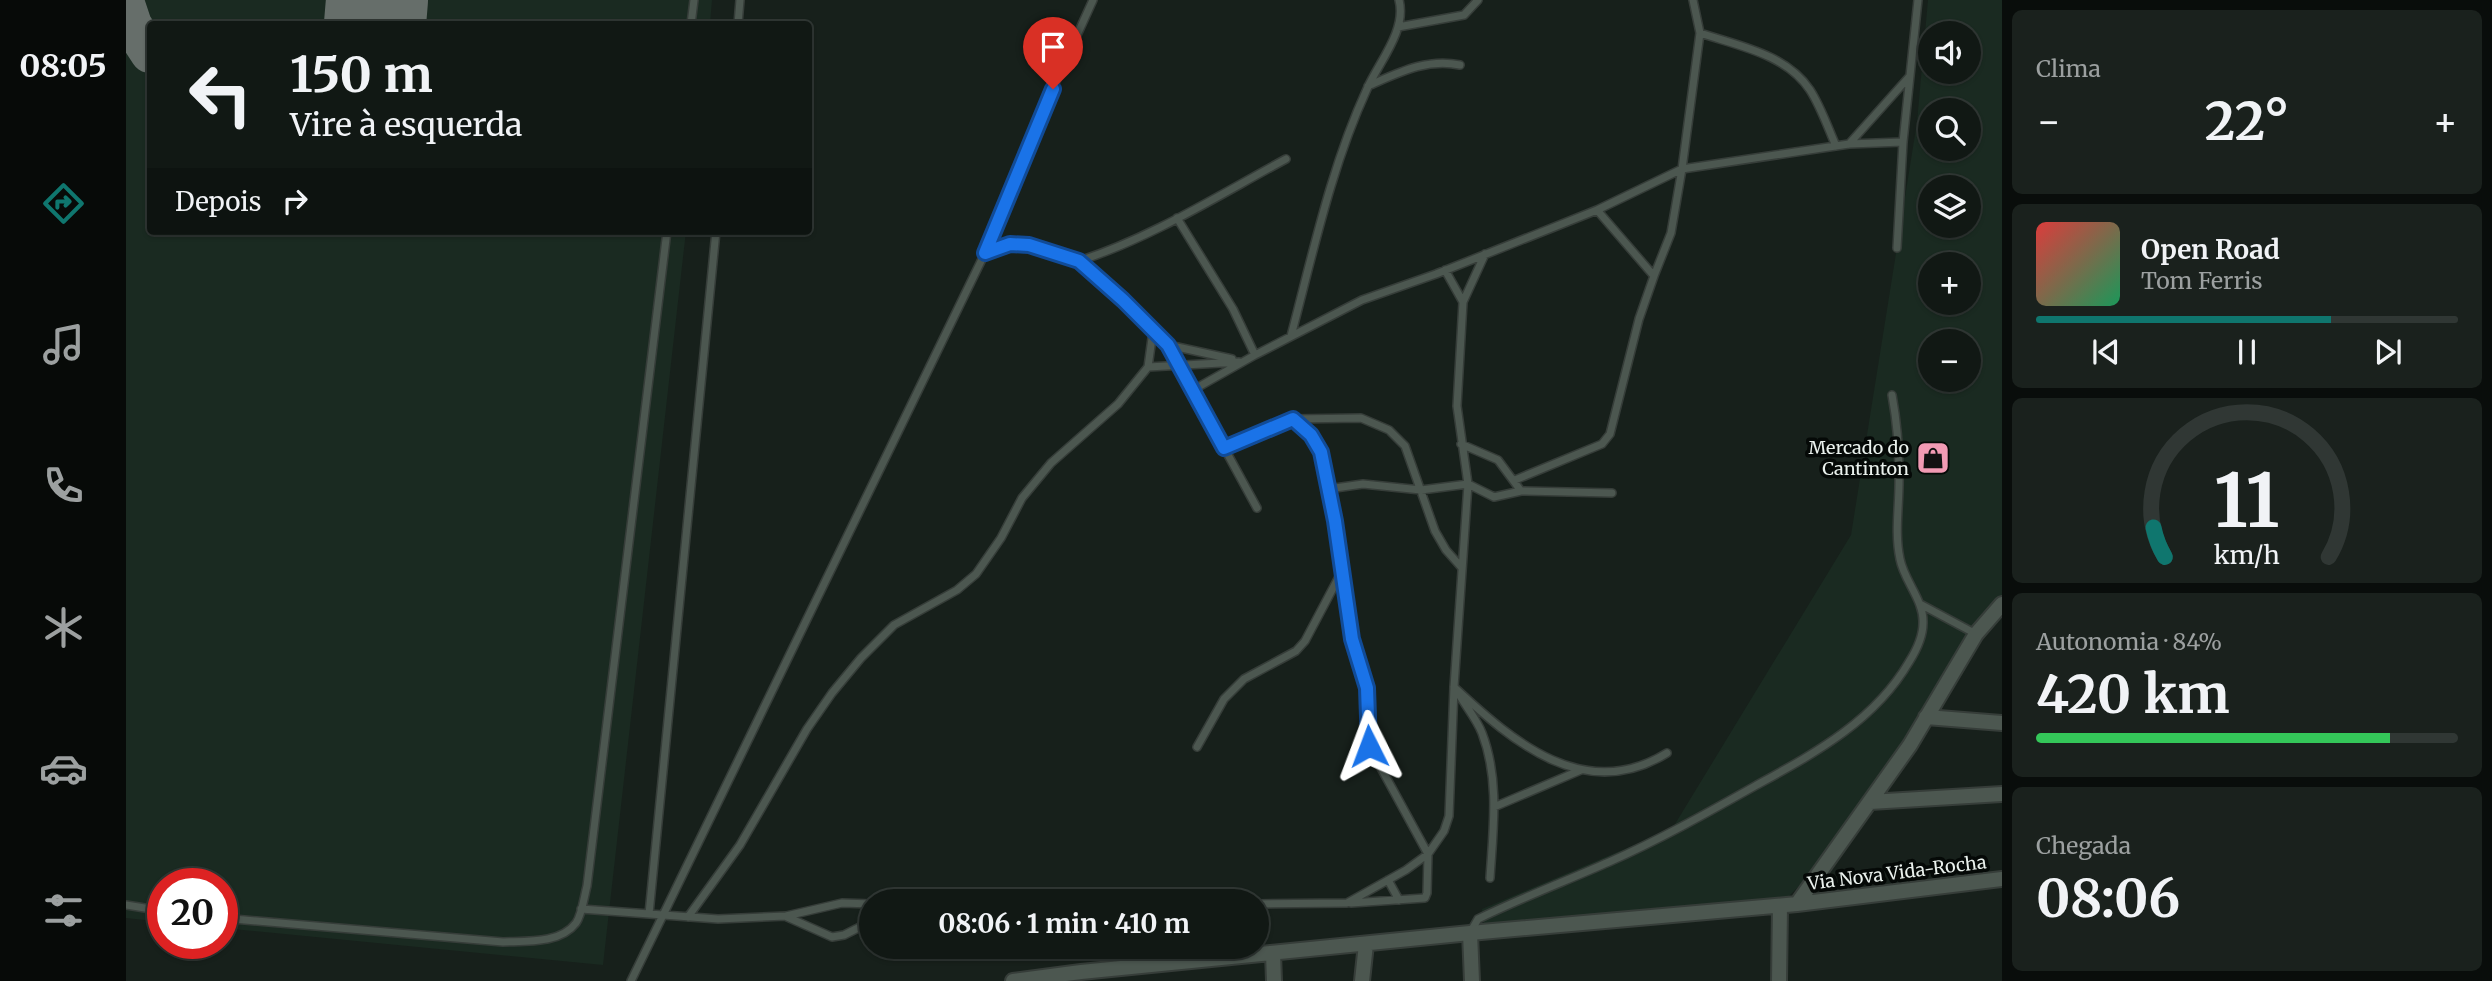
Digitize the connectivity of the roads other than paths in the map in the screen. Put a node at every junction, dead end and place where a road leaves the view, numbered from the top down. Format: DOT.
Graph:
graph roads {
  1 [pos="694,0"];
  2 [pos="740,0"];
  3 [pos="1093,0"];
  4 [pos="1399,0"];
  5 [pos="1478,0"];
  6 [pos="1693,0"];
  7 [pos="1918,0"];
  8 [pos="691,21"];
  9 [pos="737,21"];
  10 [pos="1398,27"];
  11 [pos="1700,33"];
  12 [pos="1460,65"];
  13 [pos="1910,76"];
  14 [pos="1367,86"];
  15 [pos="1903,142"];
  16 [pos="1849,144"];
  17 [pos="1836,146"];
  18 [pos="1286,159"];
  19 [pos="1682,169"];
  20 [pos="1597,210"];
  21 [pos="1177,218"];
  22 [pos="667,235"];
  23 [pos="716,235"];
  24 [pos="1897,248"];
  25 [pos="985,253"];
  26 [pos="1485,254"];
  27 [pos="1079,261"];
  28 [pos="1445,270"];
  29 [pos="1654,276"];
  30 [pos="1463,302"];
  31 [pos="1153,331"];
  32 [pos="1291,335"];
  33 [pos="1168,345"];
  34 [pos="1255,355"];
  35 [pos="1243,361"];
  36 [pos="1179,365"];
  37 [pos="1148,367"];
  38 [pos="1193,390"];
  39 [pos="1892,395"];
  40 [pos="1293,419"];
  41 [pos="1461,444"];
  42 [pos="1224,448"];
  43 [pos="1515,480"];
  44 [pos="1468,484"];
  45 [pos="1328,489"];
  46 [pos="1421,490"];
  47 [pos="1521,491"];
  48 [pos="1612,493"];
  49 [pos="1257,508"];
  50 [pos="1462,568"];
  51 [pos="1341,573"];
  52 [pos="1920,604"];
  53 [pos="2002,604"];
  54 [pos="1996,617"];
  55 [pos="1976,634"];
  56 [pos="1454,687"];
  57 [pos="1926,717"];
  58 [pos="2002,723"];
  59 [pos="1197,747"];
  60 [pos="1667,752"];
  61 [pos="1581,769"];
  62 [pos="2002,794"];
  63 [pos="1870,802"];
  64 [pos="1494,807"];
  65 [pos="1428,854"];
  66 [pos="1490,878"];
  67 [pos="2002,879"];
  68 [pos="1388,880"];
  69 [pos="1399,900"];
  70 [pos="1347,903"];
  71 [pos="859,904"];
  72 [pos="1269,904"];
  73 [pos="1797,904"];
  74 [pos="126,905"];
  75 [pos="1780,906"];
  76 [pos="147,908"];
  77 [pos="581,909"];
  78 [pos="649,914"];
  79 [pos="664,915"];
  80 [pos="786,916"];
  81 [pos="688,917"];
  82 [pos="238,919"];
  83 [pos="859,927"];
  84 [pos="1470,933"];
  85 [pos="1366,944"];
  86 [pos="1273,953"];
  87 [pos="1082,976"];
  88 [pos="631,981"];
  89 [pos="1013,981"];
  90 [pos="1274,981"];
  91 [pos="1362,981"];
  92 [pos="1472,981"];
  93 [pos="1779,981"];
  1 -- 8 [label="lane"];
  2 -- 9 [label="lane"];
  3 -- 25 [label="lane"];
  4 -- 10 [label="lane"];
  5 -- 10 [label="lane"];
  6 -- 11 [label="lane"];
  7 -- 13 [label="lane"];
  10 -- 14 [label="lane"];
  11 -- 17 [label="lane"];
  11 -- 19 [label="lane"];
  12 -- 14 [label="lane"];
  13 -- 15 [label="lane"];
  13 -- 16 [label="lane"];
  14 -- 32 [label="lane"];
  15 -- 16 [label="lane"];
  15 -- 24 [label="lane"];
  16 -- 17 [label="lane"];
  17 -- 19 [label="lane"];
  18 -- 21 [label="lane"];
  19 -- 20 [label="lane"];
  19 -- 29 [label="lane"];
  20 -- 26 [label="lane"];
  20 -- 29 [label="lane"];
  21 -- 27 [label="lane"];
  21 -- 34 [label="lane"];
  22 -- 77 [label="lane"];
  23 -- 78 [label="lane"];
  25 -- 27 [label="lane"];
  25 -- 79 [label="lane"];
  26 -- 28 [label="lane"];
  26 -- 30 [label="lane"];
  27 -- 31 [label="lane"];
  28 -- 30 [label="lane"];
  28 -- 32 [label="lane"];
  29 -- 43 [label="lane"];
  30 -- 41 [label="lane"];
  31 -- 33 [label="lane"];
  31 -- 37 [label="lane"];
  32 -- 34 [label="lane"];
  33 -- 35 [label="lane"];
  33 -- 36 [label="lane"];
  34 -- 35 [label="lane"];
  35 -- 36 [label="lane"];
  35 -- 38 [label="lane"];
  36 -- 37 [label="lane"];
  36 -- 38 [label="lane"];
  37 -- 81 [label="lane"];
  38 -- 42 [label="lane"];
  39 -- 52 [label="lane"];
  40 -- 42 [label="lane"];
  40 -- 45 [label="lane"];
  40 -- 46 [label="lane"];
  41 -- 43 [label="lane"];
  41 -- 44 [label="lane"];
  42 -- 49 [label="lane"];
  43 -- 47 [label="lane"];
  44 -- 46 [label="lane"];
  44 -- 47 [label="lane"];
  44 -- 50 [label="lane"];
  45 -- 46 [label="lane"];
  45 -- 51 [label="lane"];
  46 -- 50 [label="lane"];
  47 -- 48 [label="lane"];
  50 -- 56 [label="lane"];
  51 -- 59 [label="lane"];
  51 -- 65 [label="lane"];
  52 -- 55 [label="lane"];
  52 -- 84 [label="lane"];
  53 -- 54 [label="street"];
  54 -- 55 [label="street"];
  55 -- 57 [label="street"];
  56 -- 61 [label="lane"];
  56 -- 64 [label="lane"];
  56 -- 65 [label="lane"];
  57 -- 58 [label="street"];
  57 -- 63 [label="street"];
  60 -- 61 [label="lane"];
  61 -- 64 [label="lane"];
  62 -- 63 [label="street"];
  63 -- 73 [label="street"];
  64 -- 66 [label="lane"];
  65 -- 68 [label="lane"];
  65 -- 69 [label="lane"];
  67 -- 73 [label="street, Via Nova Vida-Rocha"];
  68 -- 69 [label="lane"];
  68 -- 70 [label="lane"];
  69 -- 70 [label="lane"];
  70 -- 72 [label="lane"];
  71 -- 80 [label="lane"];
  73 -- 75 [label="street, Via Nova Vida-Rocha"];
  74 -- 76 [label="lane"];
  75 -- 84 [label="street, Via Nova Vida-Rocha"];
  75 -- 93 [label="street"];
  77 -- 78 [label="lane"];
  77 -- 82 [label="lane"];
  78 -- 79 [label="lane"];
  79 -- 81 [label="lane"];
  79 -- 88 [label="lane"];
  80 -- 81 [label="lane"];
  80 -- 83 [label="lane"];
  84 -- 85 [label="street, Via Nova Vida-Rocha"];
  84 -- 92 [label="street"];
  85 -- 86 [label="street, Via Nova Vida-Rocha"];
  85 -- 91 [label="street"];
  86 -- 87 [label="street, Via Nova Vida-Rocha"];
  86 -- 90 [label="street"];
  87 -- 89 [label="street, Via Nova Vida-Rocha"];
}
